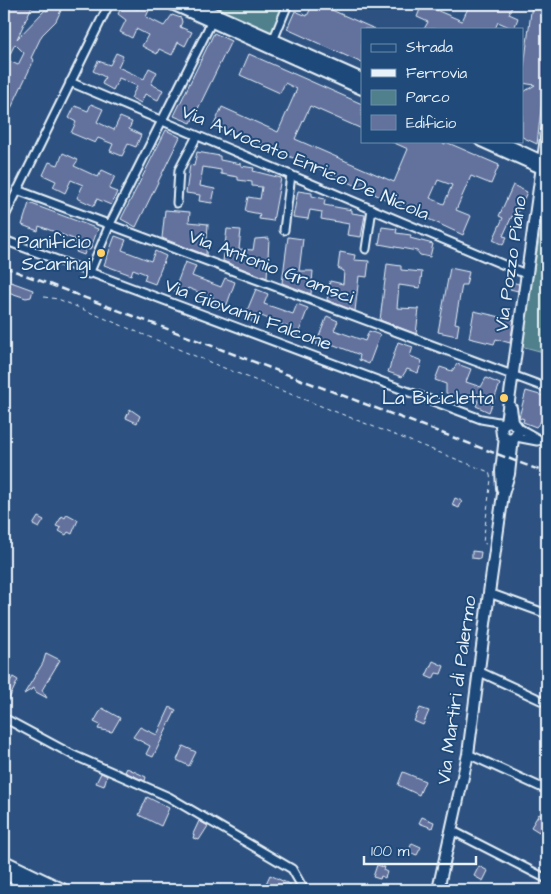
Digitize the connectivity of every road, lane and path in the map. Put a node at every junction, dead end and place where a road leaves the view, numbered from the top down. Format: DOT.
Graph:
graph roads {
  1 [pos="109,4"];
  2 [pos="172,4"];
  3 [pos="193,4"];
  4 [pos="288,4"];
  5 [pos="212,21"];
  6 [pos="274,39"];
  7 [pos="264,45"];
  8 [pos="361,79"];
  9 [pos="70,82"];
  10 [pos="361,89"];
  11 [pos="162,121"];
  12 [pos="547,131"];
  13 [pos="197,136"];
  14 [pos="484,142"];
  15 [pos="501,142"];
  16 [pos="545,166"];
  17 [pos="291,175"];
  18 [pos="17,190"];
  19 [pos="177,203"];
  20 [pos="372,209"];
  21 [pos="4,218"];
  22 [pos="110,224"];
  23 [pos="284,230"];
  24 [pos="4,240"];
  25 [pos="366,249"];
  26 [pos="89,274"];
  27 [pos="528,275"];
  28 [pos="44,297"];
  29 [pos="513,375"];
  30 [pos="547,388"];
  31 [pos="510,430"];
  32 [pos="547,444"];
  33 [pos="503,494"];
  34 [pos="496,548"];
  35 [pos="489,593"];
  36 [pos="547,614"];
  37 [pos="478,671"];
  38 [pos="547,703"];
  39 [pos="4,718"];
  40 [pos="468,754"];
  41 [pos="547,790"];
  42 [pos="451,830"];
  43 [pos="4,862"];
  44 [pos="4,872"];
  45 [pos="547,879"];
  46 [pos="38,890"];
  47 [pos="62,890"];
  48 [pos="304,890"];
  49 [pos="438,890"];
  1 -- 9 [label="street"];
  2 -- 5 [label="street"];
  3 -- 6 [label="street"];
  4 -- 6 [label="street"];
  5 -- 7 [label="street"];
  5 -- 11 [label="street"];
  6 -- 7 [label="street"];
  6 -- 8 [label="street"];
  7 -- 10 [label="street"];
  9 -- 11 [label="street, Via Avvocato Enrico De Nicola"];
  9 -- 18 [label="street"];
  11 -- 13 [label="street, Via Avvocato Enrico De Nicola"];
  11 -- 22 [label="street"];
  12 -- 16 [label="street, Via Pozzo Piano"];
  13 -- 17 [label="street, Via Avvocato Enrico De Nicola"];
  13 -- 19 [label="street"];
  14 -- 16 [label="street"];
  15 -- 16 [label="street"];
  16 -- 27 [label="street, Via Pozzo Piano"];
  17 -- 20 [label="street, Via Avvocato Enrico De Nicola"];
  17 -- 23 [label="street"];
  18 -- 21 [label="street"];
  18 -- 22 [label="street, Via Antonio Gramsci"];
  20 -- 25 [label="street"];
  20 -- 27 [label="street, Via Avvocato Enrico De Nicola"];
  22 -- 26 [label="street"];
  22 -- 29 [label="street, Via Antonio Gramsci"];
  24 -- 26 [label="street, Via Giovanni Falcone"];
  26 -- 31 [label="street, Via Giovanni Falcone"];
  27 -- 29 [label="street, Via Pozzo Piano"];
  28 -- 34 [label="path"];
  29 -- 30 [label="street, Via Antonio Gramsci"];
  29 -- 31 [label="street, Via Pozzo Piano"];
  31 -- 32 [label="street"];
  31 -- 33 [label="street, Via Pozzo Piano"];
  33 -- 34 [label="street, Via Martiri di Palermo"];
  34 -- 35 [label="street, Via Martiri di Palermo"];
  35 -- 36 [label="street"];
  35 -- 37 [label="street, Via Martiri di Palermo"];
  37 -- 38 [label="street"];
  37 -- 40 [label="street, Via Martiri di Palermo"];
  39 -- 48 [label="street"];
  40 -- 41 [label="street"];
  40 -- 42 [label="street, Via Martiri di Palermo"];
  42 -- 45 [label="street"];
  42 -- 49 [label="street, Via Martiri di Palermo"];
  43 -- 47 [label="highway"];
  44 -- 46 [label="highway"];
}
